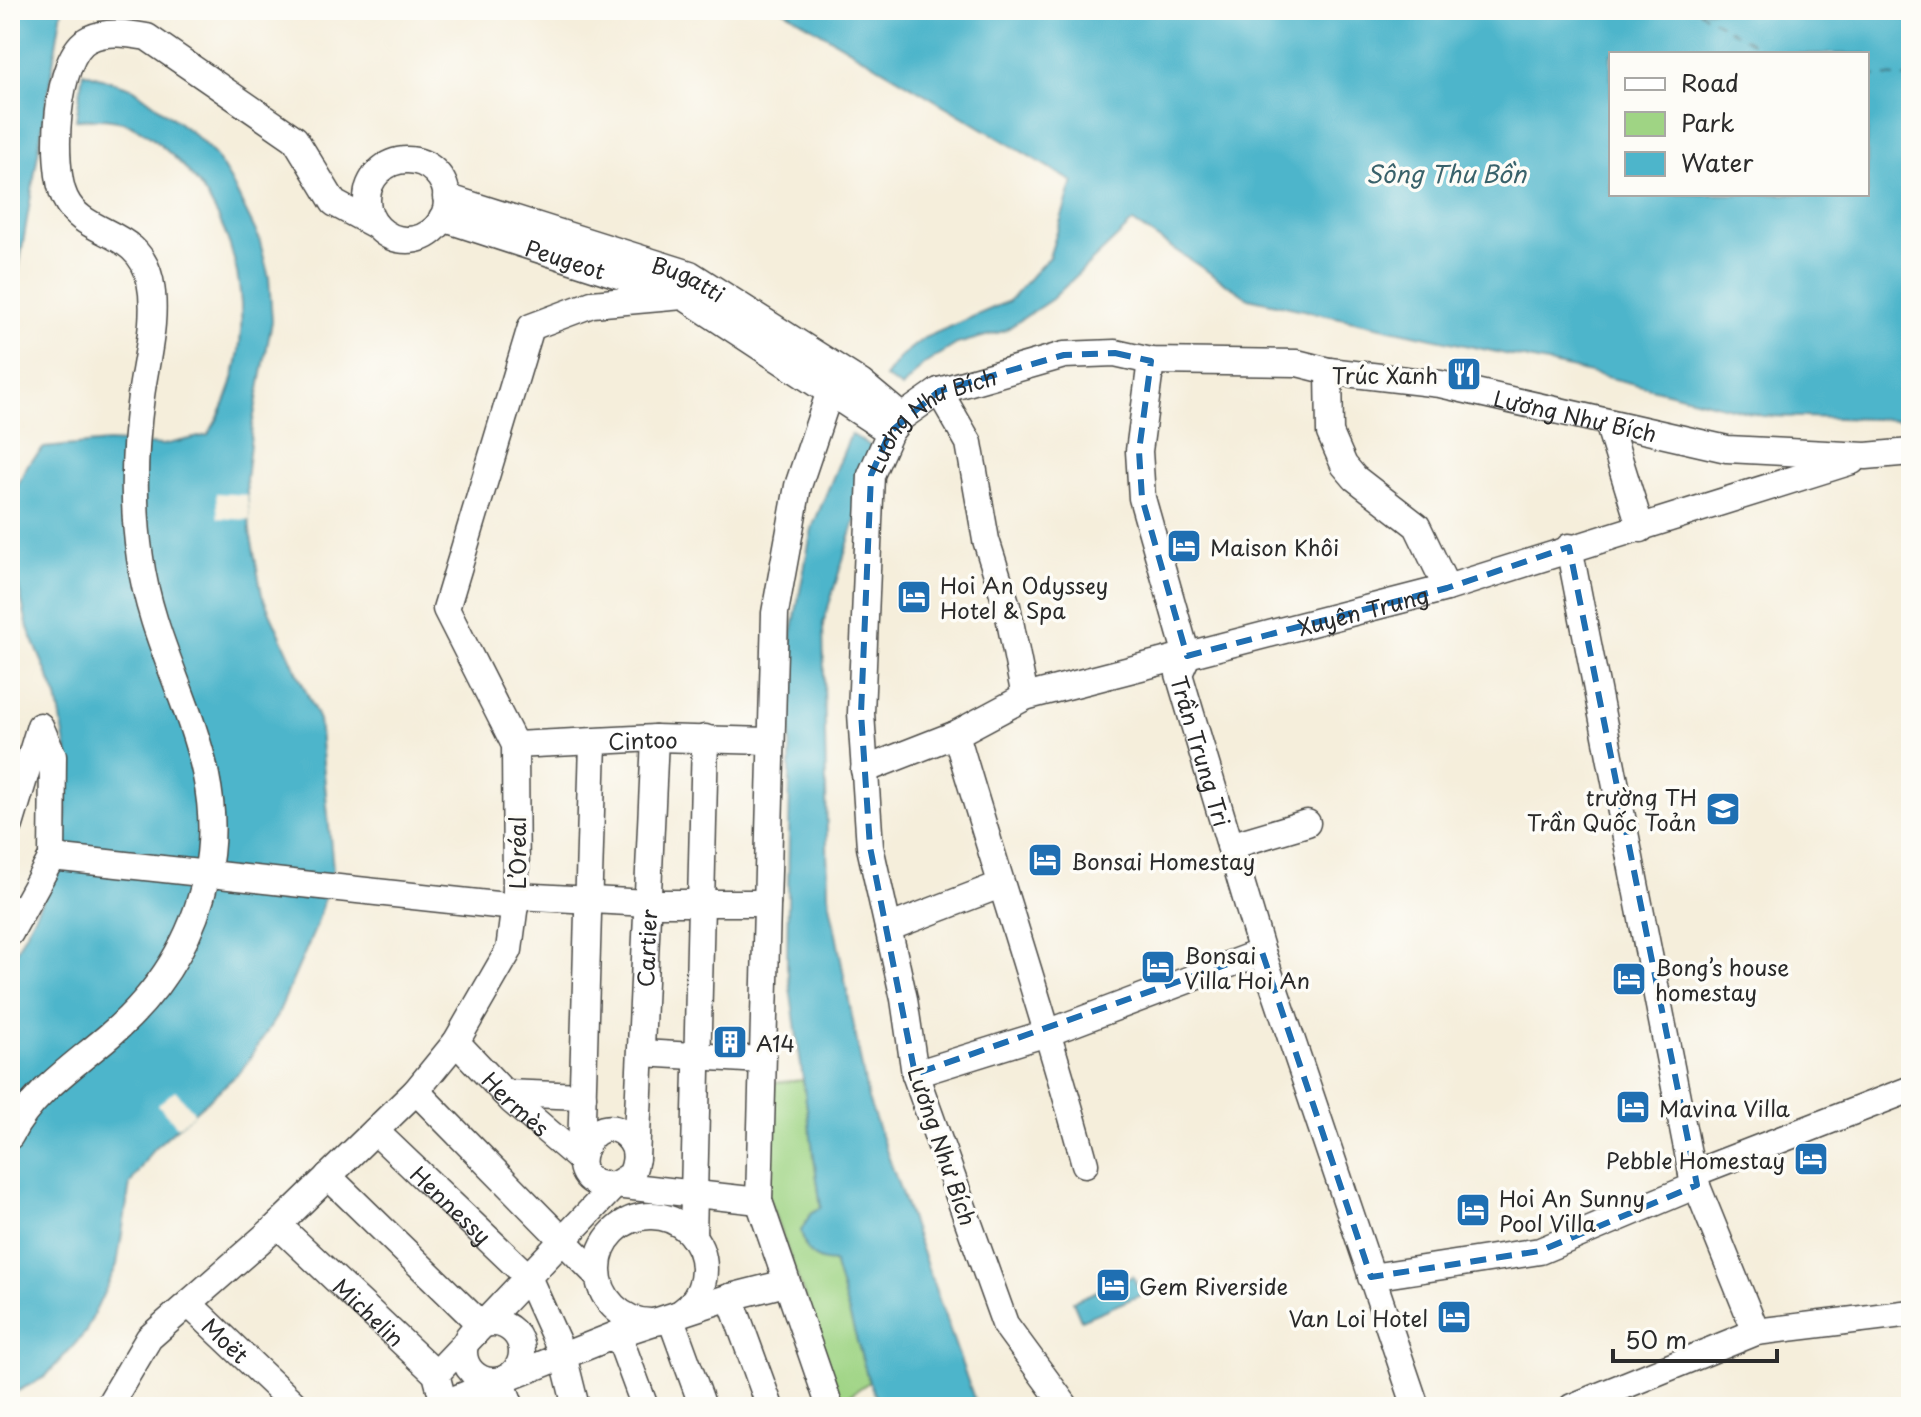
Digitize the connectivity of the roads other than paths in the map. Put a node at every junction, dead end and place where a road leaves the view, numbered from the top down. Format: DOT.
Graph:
graph roads {
  1 [pos="444,207"];
  2 [pos="375,225"];
  3 [pos="683,296"];
  4 [pos="1151,361"];
  5 [pos="1329,371"];
  6 [pos="830,391"];
  7 [pos="939,391"];
  8 [pos="1608,423"];
  9 [pos="896,424"];
  10 [pos="1911,452"];
  11 [pos="1866,456"];
  12 [pos="1641,529"];
  13 [pos="1569,547"];
  14 [pos="1447,588"];
  15 [pos="1187,656"];
  16 [pos="1025,697"];
  17 [pos="956,734"];
  18 [pos="655,738"];
  19 [pos="705,738"];
  20 [pos="769,741"];
  21 [pos="593,742"];
  22 [pos="515,745"];
  23 [pos="864,770"];
  24 [pos="1307,823"];
  25 [pos="10,825"];
  26 [pos="1230,846"];
  27 [pos="52,857"];
  28 [pos="207,874"];
  29 [pos="1000,885"];
  30 [pos="589,900"];
  31 [pos="516,902"];
  32 [pos="701,902"];
  33 [pos="648,903"];
  34 [pos="767,903"];
  35 [pos="888,928"];
  36 [pos="10,933"];
  37 [pos="1262,952"];
  38 [pos="1050,1032"];
  39 [pos="456,1042"];
  40 [pos="642,1053"];
  41 [pos="697,1056"];
  42 [pos="762,1060"];
  43 [pos="915,1074"];
  44 [pos="1911,1089"];
  45 [pos="416,1091"];
  46 [pos="504,1093"];
  47 [pos="583,1096"];
  48 [pos="375,1131"];
  49 [pos="10,1136"];
  50 [pos="636,1158"];
  51 [pos="581,1160"];
  52 [pos="1085,1164"];
  53 [pos="328,1176"];
  54 [pos="1695,1179"];
  55 [pos="615,1185"];
  56 [pos="694,1196"];
  57 [pos="759,1201"];
  58 [pos="651,1216"];
  59 [pos="278,1225"];
  60 [pos="693,1237"];
  61 [pos="563,1240"];
  62 [pos="598,1276"];
  63 [pos="528,1277"];
  64 [pos="1371,1277"];
  65 [pos="786,1283"];
  66 [pos="730,1297"];
  67 [pos="190,1305"];
  68 [pos="1911,1313"];
  69 [pos="671,1319"];
  70 [pos="481,1325"];
  71 [pos="1756,1332"];
  72 [pos="618,1334"];
  73 [pos="563,1355"];
  74 [pos="436,1374"];
  75 [pos="501,1380"];
  76 [pos="445,1405"];
  77 [pos="108,1407"];
  78 [pos="297,1407"];
  79 [pos="511,1407"];
  80 [pos="576,1407"];
  81 [pos="645,1407"];
  82 [pos="703,1407"];
  83 [pos="770,1407"];
  84 [pos="830,1407"];
  85 [pos="1066,1407"];
  86 [pos="1416,1407"];
  87 [pos="1572,1407"];
  1 -- 2 [label="street"];
  1 -- 2 [label="street"];
  1 -- 3 [label="street, Peugeot"];
  1 -- 9 [label="street, Bugatti"];
  2 -- 28 [label="street"];
  3 -- 6 [label="street, Peugeot"];
  3 -- 22 [label="street, L’Oréal"];
  4 -- 5 [label="street, Lương Như Bích"];
  4 -- 7 [label="street, Lương Như Bích"];
  4 -- 15 [label="street, Trần Trung Tri"];
  5 -- 8 [label="street, Lương Như Bích"];
  5 -- 14 [label="street"];
  6 -- 9 [label="street, Peugeot"];
  6 -- 20 [label="street"];
  7 -- 9 [label="street, Lương Như Bích"];
  7 -- 16 [label="street"];
  8 -- 11 [label="street, Lương Như Bích"];
  8 -- 12 [label="street"];
  9 -- 23 [label="street, Lương Như Bích"];
  10 -- 11 [label="street, Lương Như Bích"];
  11 -- 12 [label="street, Xuyên Trung"];
  12 -- 13 [label="street, Xuyên Trung"];
  13 -- 14 [label="street, Xuyên Trung"];
  13 -- 54 [label="street"];
  14 -- 15 [label="street, Xuyên Trung"];
  15 -- 16 [label="street, Xuyên Trung"];
  15 -- 26 [label="street, Trần Trung Tri"];
  16 -- 17 [label="street, Xuyên Trung"];
  17 -- 23 [label="street, Xuyên Trung"];
  17 -- 29 [label="street"];
  18 -- 19 [label="street, Cintoo"];
  18 -- 21 [label="street, Cintoo"];
  18 -- 33 [label="street, Cartier"];
  19 -- 20 [label="street, Cintoo"];
  19 -- 32 [label="street"];
  20 -- 34 [label="street"];
  21 -- 22 [label="street, Cintoo"];
  21 -- 30 [label="street"];
  22 -- 31 [label="street, L’Oréal"];
  23 -- 35 [label="street, Lương Như Bích"];
  24 -- 26 [label="street"];
  25 -- 27 [label="street"];
  26 -- 37 [label="street, Trần Trung Tri"];
  27 -- 28 [label="street"];
  27 -- 36 [label="street"];
  28 -- 31 [label="street"];
  28 -- 49 [label="street"];
  29 -- 35 [label="street"];
  29 -- 38 [label="street"];
  30 -- 31 [label="street"];
  30 -- 33 [label="street"];
  30 -- 47 [label="street"];
  31 -- 39 [label="street, L’Oréal"];
  32 -- 33 [label="street"];
  32 -- 34 [label="street"];
  32 -- 41 [label="street"];
  33 -- 40 [label="street, Cartier"];
  34 -- 42 [label="street"];
  35 -- 43 [label="street, Lương Như Bích"];
  37 -- 38 [label="street"];
  37 -- 64 [label="street, Trần Trung Tri"];
  38 -- 43 [label="street"];
  38 -- 52 [label="street"];
  39 -- 45 [label="street, L’Oréal"];
  39 -- 46 [label="street, Hermès"];
  40 -- 41 [label="street"];
  40 -- 50 [label="street, Cartier"];
  41 -- 42 [label="street"];
  41 -- 56 [label="street"];
  42 -- 57 [label="street"];
  43 -- 85 [label="street, Lương Như Bích"];
  44 -- 54 [label="street"];
  45 -- 48 [label="street, L’Oréal"];
  45 -- 61 [label="street"];
  46 -- 47 [label="street"];
  46 -- 51 [label="street, Hermès"];
  47 -- 51 [label="street"];
  48 -- 53 [label="street, L’Oréal"];
  48 -- 63 [label="street, Hennessy"];
  50 -- 51 [label="street"];
  50 -- 55 [label="street"];
  51 -- 55 [label="street"];
  53 -- 59 [label="street, L’Oréal"];
  53 -- 70 [label="street"];
  54 -- 64 [label="street"];
  54 -- 71 [label="street"];
  55 -- 56 [label="street"];
  55 -- 58 [label="street"];
  55 -- 61 [label="street"];
  56 -- 57 [label="street"];
  56 -- 60 [label="street"];
  57 -- 65 [label="street"];
  58 -- 60 [label="street"];
  58 -- 62 [label="street"];
  59 -- 67 [label="street, L’Oréal"];
  59 -- 74 [label="street, Michelin"];
  60 -- 69 [label="street"];
  61 -- 62 [label="street"];
  61 -- 63 [label="street"];
  62 -- 69 [label="street"];
  63 -- 70 [label="street"];
  63 -- 73 [label="street"];
  64 -- 86 [label="street, Trần Trung Tri"];
  65 -- 66 [label="street"];
  65 -- 84 [label="street"];
  66 -- 69 [label="street"];
  66 -- 83 [label="street"];
  67 -- 77 [label="street, L’Oréal"];
  67 -- 78 [label="street, Moët"];
  68 -- 71 [label="street"];
  69 -- 72 [label="street"];
  69 -- 82 [label="street"];
  70 -- 74 [label="street"];
  70 -- 75 [label="street"];
  70 -- 75 [label="street"];
  71 -- 87 [label="street"];
  72 -- 73 [label="street"];
  72 -- 81 [label="street"];
  73 -- 76 [label="street"];
  73 -- 80 [label="street"];
  74 -- 76 [label="street, Michelin"];
  75 -- 79 [label="street"];
}
